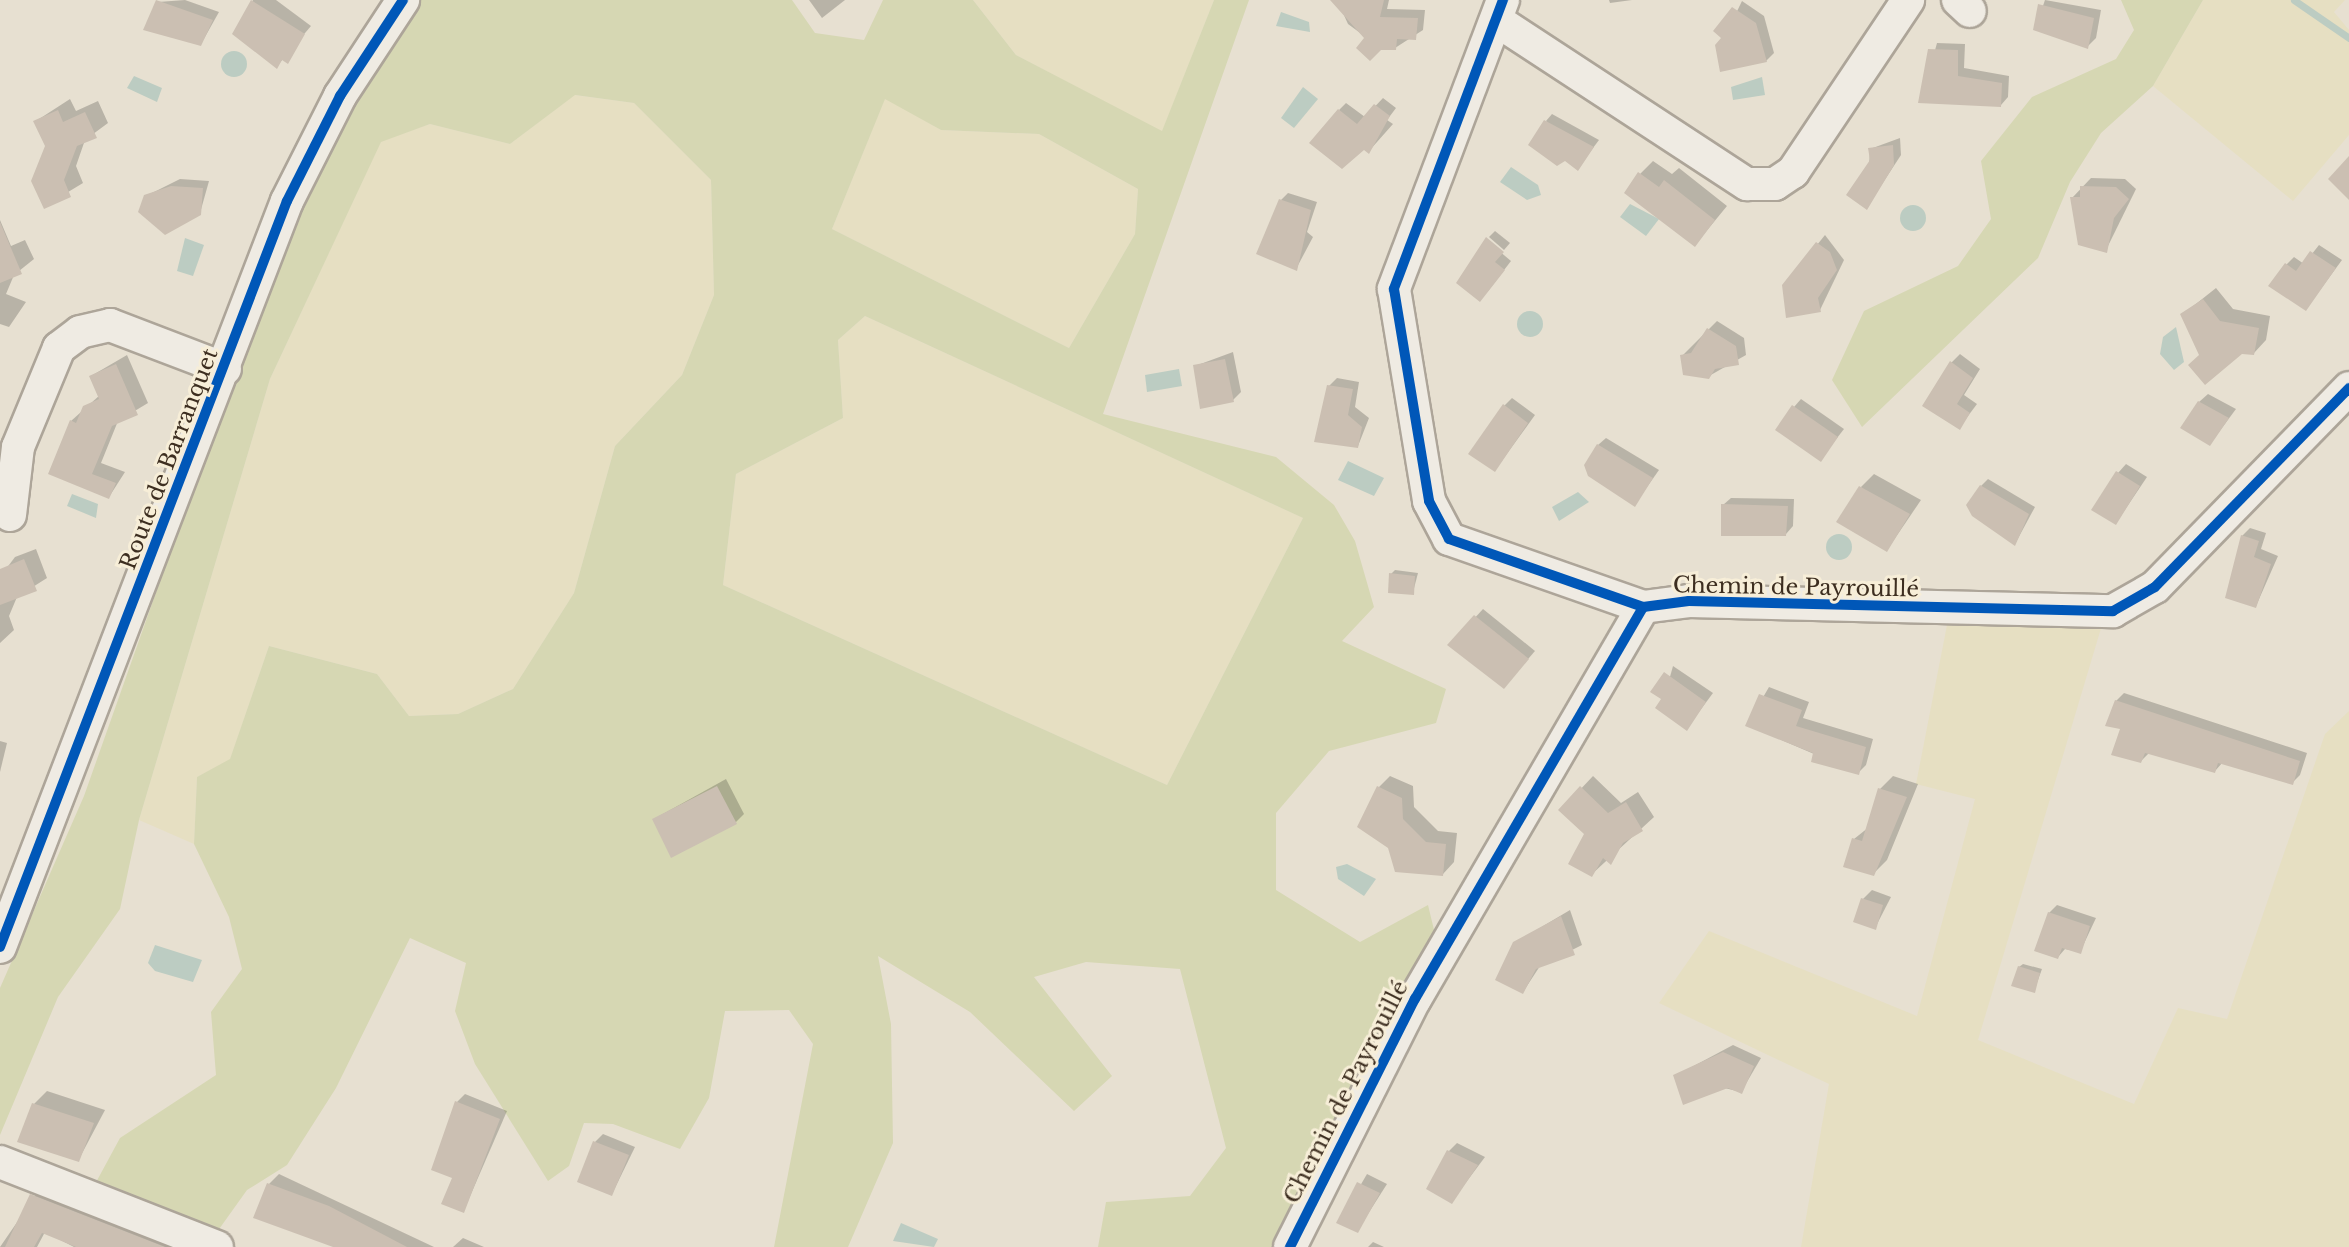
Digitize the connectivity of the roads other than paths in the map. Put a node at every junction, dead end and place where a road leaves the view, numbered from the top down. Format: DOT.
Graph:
graph roads {
  1 [pos="1908,0"];
  2 [pos="388,5"];
  3 [pos="1499,10"];
  4 [pos="225,369"];
  5 [pos="2348,390"];
  6 [pos="10,515"];
  7 [pos="1643,607"];
  8 [pos="0,947"];
  9 [pos="0,1162"];
  10 [pos="217,1247"];
  11 [pos="1290,1247"];
  1 -- 3 [label="street"];
  2 -- 4 [label="street, Route de Barranquet"];
  3 -- 7 [label="street"];
  4 -- 6 [label="street"];
  4 -- 8 [label="street, Route de Barranquet"];
  5 -- 7 [label="street, Chemin de Payrouillé"];
  7 -- 11 [label="street, Chemin de Payrouillé"];
  9 -- 10 [label="street"];
}
